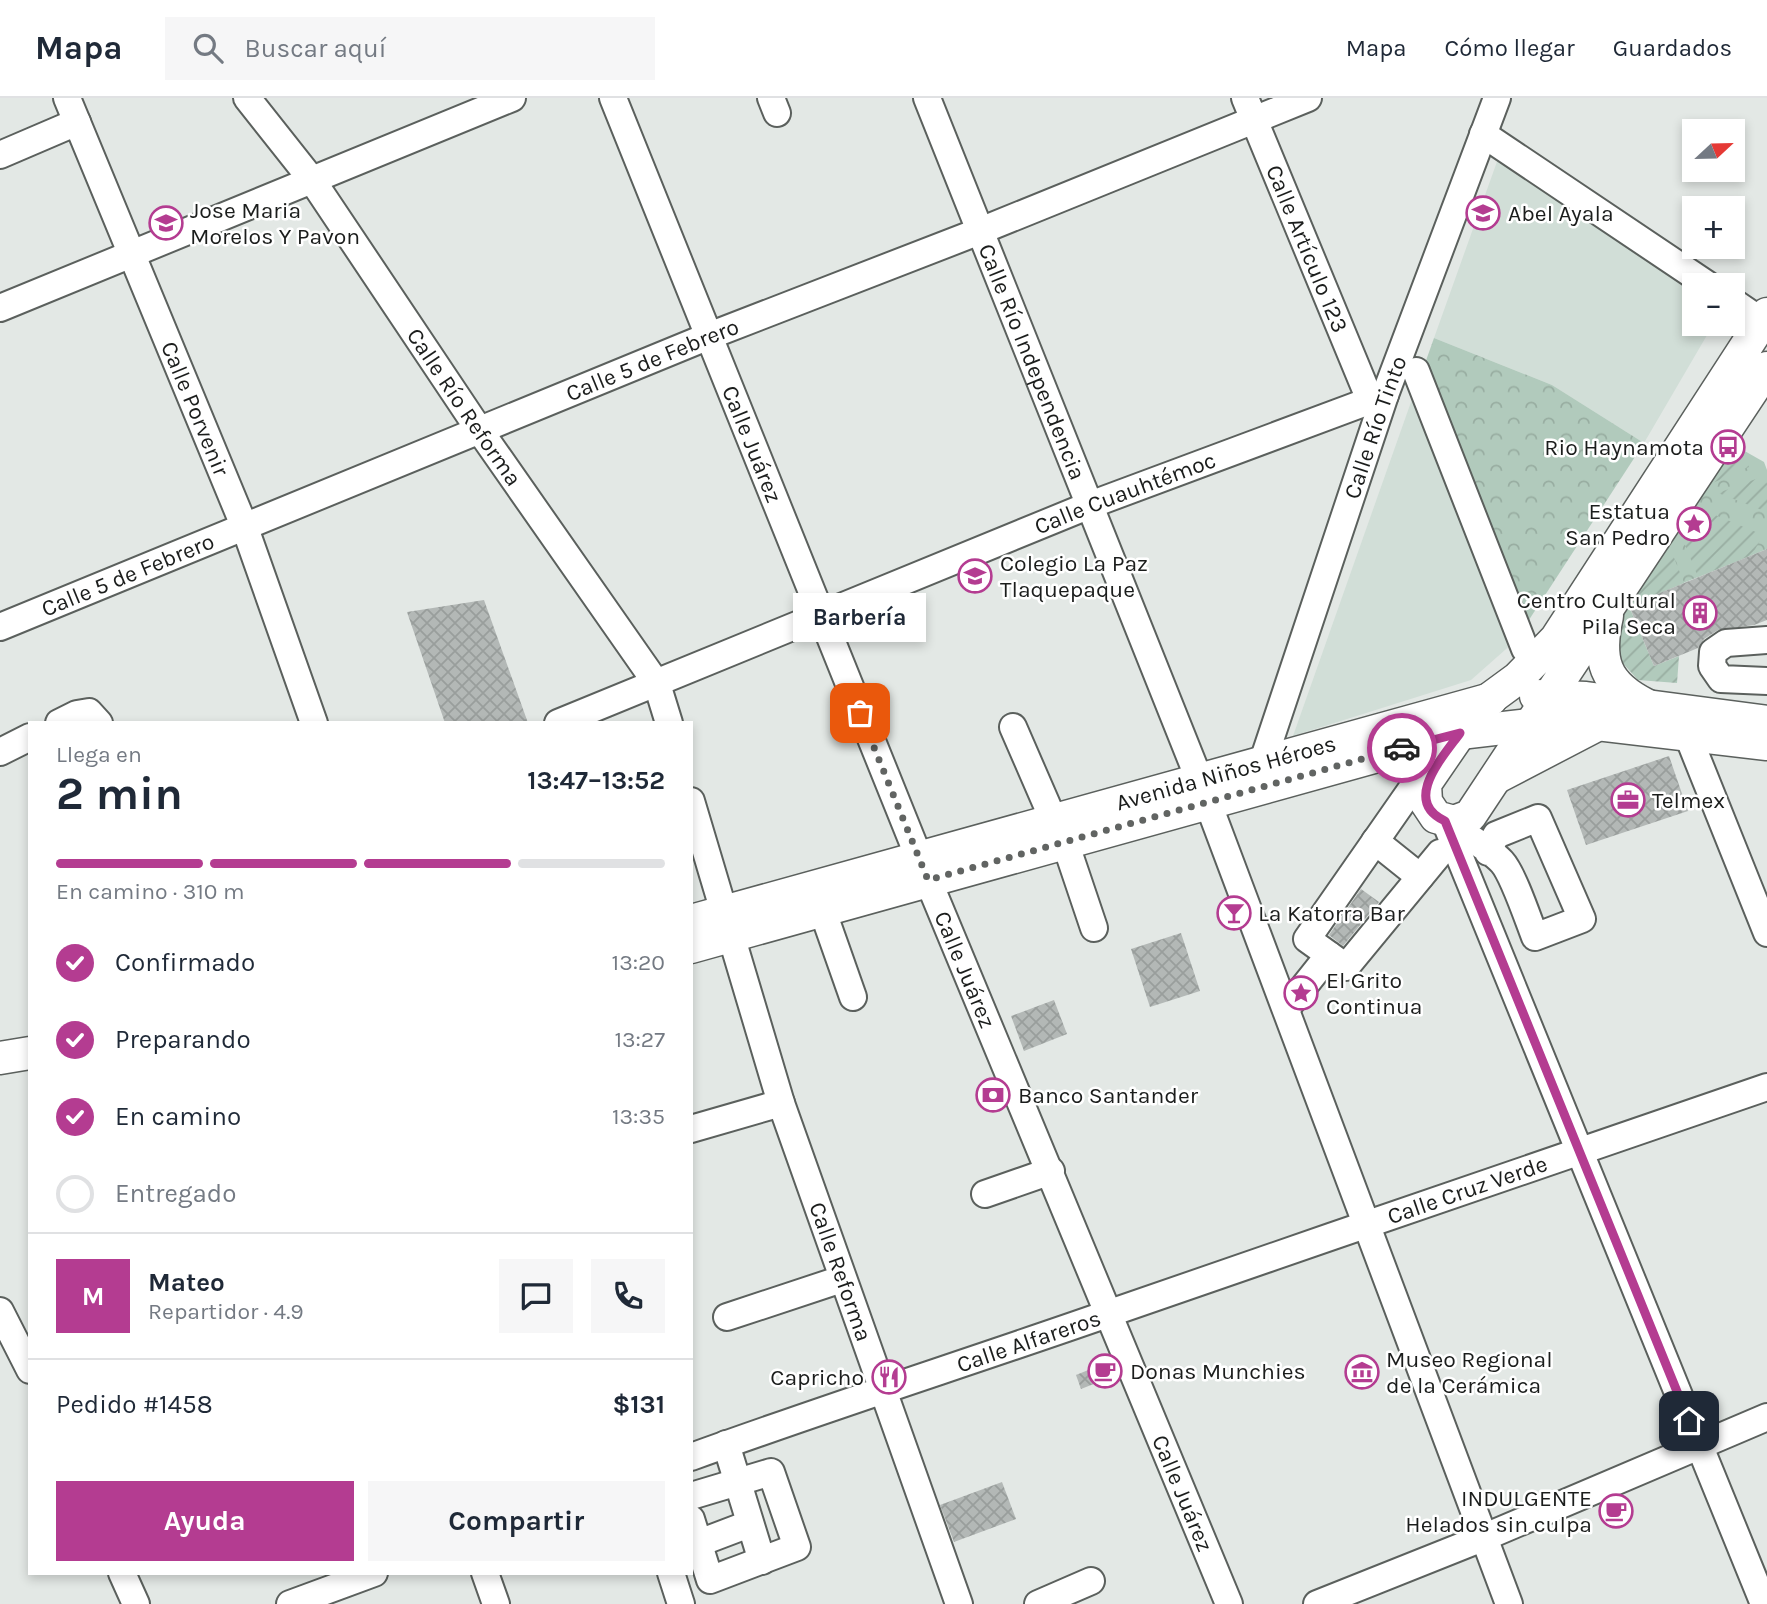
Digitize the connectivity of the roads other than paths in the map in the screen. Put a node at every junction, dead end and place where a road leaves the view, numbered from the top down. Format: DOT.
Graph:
graph roads {
  1 [pos="67,98"];
  2 [pos="247,98"];
  3 [pos="512,98"];
  4 [pos="613,98"];
  5 [pos="927,98"];
  6 [pos="1308,98"];
  7 [pos="1497,98"];
  8 [pos="1250,109"];
  9 [pos="77,122"];
  10 [pos="1483,134"];
  11 [pos="0,155"];
  12 [pos="312,180"];
  13 [pos="980,231"];
  14 [pos="130,255"];
  15 [pos="1691,273"];
  16 [pos="0,308"];
  17 [pos="1745,308"];
  18 [pos="1765,320"];
  19 [pos="709,336"];
  20 [pos="1767,368"];
  21 [pos="1416,371"];
  22 [pos="1377,398"];
  23 [pos="481,432"];
  24 [pos="1090,505"];
  25 [pos="244,528"];
  26 [pos="1610,607"];
  27 [pos="821,617"];
  28 [pos="0,626"];
  29 [pos="1767,640"];
  30 [pos="1525,649"];
  31 [pos="1767,681"];
  32 [pos="657,684"];
  33 [pos="1552,696"];
  34 [pos="1488,700"];
  35 [pos="1650,707"];
  36 [pos="94,718"];
  37 [pos="63,721"];
  38 [pos="313,721"];
  39 [pos="563,721"];
  40 [pos="667,721"];
  41 [pos="1767,722"];
  42 [pos="1597,724"];
  43 [pos="1530,725"];
  44 [pos="1013,727"];
  45 [pos="1460,733"];
  46 [pos="1688,736"];
  47 [pos="28,738"];
  48 [pos="1767,744"];
  49 [pos="0,752"];
  50 [pos="1264,761"];
  51 [pos="1495,778"];
  52 [pos="1413,787"];
  53 [pos="1204,791"];
  54 [pos="693,808"];
  55 [pos="1457,818"];
  56 [pos="1059,830"];
  57 [pos="1375,841"];
  58 [pos="1492,844"];
  59 [pos="1440,853"];
  60 [pos="923,868"];
  61 [pos="1420,877"];
  62 [pos="822,909"];
  63 [pos="693,920"];
  64 [pos="727,923"];
  65 [pos="1094,928"];
  66 [pos="1767,933"];
  67 [pos="693,946"];
  68 [pos="1329,954"];
  69 [pos="853,997"];
  70 [pos="1286,1009"];
  71 [pos="28,1053"];
  72 [pos="0,1058"];
  73 [pos="28,1075"];
  74 [pos="0,1079"];
  75 [pos="1767,1087"];
  76 [pos="780,1103"];
  77 [pos="693,1128"];
  78 [pos="1579,1151"];
  79 [pos="1051,1171"];
  80 [pos="985,1194"];
  81 [pos="1366,1222"];
  82 [pos="842,1279"];
  83 [pos="1111,1313"];
  84 [pos="727,1317"];
  85 [pos="10,1326"];
  86 [pos="28,1366"];
  87 [pos="881,1388"];
  88 [pos="1767,1417"];
  89 [pos="726,1444"];
  90 [pos="1699,1446"];
  91 [pos="693,1456"];
  92 [pos="737,1483"];
  93 [pos="693,1495"];
  94 [pos="749,1524"];
  95 [pos="694,1536"];
  96 [pos="1485,1537"];
  97 [pos="762,1561"];
  98 [pos="123,1575"];
  99 [pos="486,1575"];
  100 [pos="672,1575"];
  101 [pos="1091,1581"];
  102 [pos="362,1586"];
  103 [pos="136,1604"];
  104 [pos="290,1604"];
  105 [pos="496,1604"];
  106 [pos="681,1604"];
  107 [pos="958,1604"];
  108 [pos="1038,1604"];
  109 [pos="1229,1604"];
  110 [pos="1317,1604"];
  111 [pos="1509,1604"];
  112 [pos="1764,1604"];
  1 -- 9 [label="street, Calle Porvenir"];
  2 -- 12 [label="street, Calle Río Reforma"];
  3 -- 12 [label="street"];
  4 -- 19 [label="street, Calle Juárez"];
  5 -- 13 [label="street, Calle Río Independencia"];
  6 -- 8 [label="street, Calle 5 de Febrero"];
  7 -- 10 [label="street, Calle Río Tinto"];
  8 -- 13 [label="street, Calle 5 de Febrero"];
  8 -- 22 [label="street, Calle Artículo 123"];
  9 -- 11 [label="street"];
  9 -- 14 [label="street, Calle Porvenir"];
  10 -- 15 [label="street"];
  10 -- 22 [label="street, Calle Río Tinto"];
  12 -- 14 [label="street"];
  12 -- 23 [label="street, Calle Río Reforma"];
  13 -- 19 [label="street, Calle 5 de Febrero"];
  13 -- 24 [label="street, Calle Río Independencia"];
  14 -- 16 [label="street"];
  14 -- 25 [label="street, Calle Porvenir"];
  17 -- 18 [label="street"];
  18 -- 34 [label="main road"];
  19 -- 23 [label="street, Calle 5 de Febrero"];
  19 -- 27 [label="street, Calle Juárez"];
  20 -- 26 [label="main road"];
  21 -- 30 [label="street"];
  22 -- 24 [label="street, Calle Cuauhtémoc"];
  22 -- 50 [label="street, Calle Río Tinto"];
  23 -- 25 [label="street, Calle 5 de Febrero"];
  23 -- 32 [label="street, Calle Río Reforma"];
  24 -- 27 [label="street, Calle Cuauhtémoc"];
  24 -- 53 [label="street, Calle Río Independencia"];
  25 -- 28 [label="street, Calle 5 de Febrero"];
  25 -- 38 [label="street, Calle Porvenir"];
  26 -- 33 [label="main road"];
  26 -- 35 [label="main road"];
  27 -- 32 [label="street, Calle Cuauhtémoc"];
  27 -- 60 [label="street, Calle Juárez"];
  29 -- 31 [label="street"];
  32 -- 39 [label="street, Calle Cuauhtémoc"];
  32 -- 40 [label="street, Calle Río Reforma"];
  33 -- 34 [label="main road, Avenida Niños Héroes"];
  33 -- 35 [label="main road, Avenida Niños Héroes"];
  33 -- 43 [label="main road"];
  34 -- 45 [label="main road"];
  34 -- 50 [label="main road, Avenida Niños Héroes"];
  35 -- 41 [label="main road, Avenida Niños Héroes"];
  36 -- 37 [label="street"];
  42 -- 43 [label="main road, Avenida Niños Héroes"];
  42 -- 46 [label="main road, Avenida Niños Héroes"];
  42 -- 51 [label="main road"];
  43 -- 45 [label="main road, Avenida Niños Héroes"];
  43 -- 51 [label="main road"];
  44 -- 56 [label="street"];
  45 -- 53 [label="main road, Avenida Niños Héroes"];
  45 -- 55 [label="main road"];
  46 -- 48 [label="main road, Avenida Niños Héroes"];
  46 -- 66 [label="street"];
  47 -- 49 [label="street"];
  50 -- 53 [label="main road, Avenida Niños Héroes"];
  51 -- 55 [label="main road"];
  52 -- 57 [label="street"];
  53 -- 56 [label="main road, Avenida Niños Héroes"];
  53 -- 70 [label="street, Calle Río Independencia"];
  54 -- 64 [label="street"];
  55 -- 58 [label="street"];
  55 -- 78 [label="street"];
  56 -- 60 [label="main road, Avenida Niños Héroes"];
  56 -- 65 [label="street"];
  57 -- 61 [label="street"];
  57 -- 68 [label="street"];
  59 -- 61 [label="street"];
  60 -- 62 [label="main road, Avenida Niños Héroes"];
  60 -- 64 [label="main road, Avenida Niños Héroes"];
  60 -- 79 [label="street, Calle Juárez"];
  61 -- 68 [label="street"];
  62 -- 64 [label="main road, Avenida Niños Héroes"];
  62 -- 69 [label="street"];
  63 -- 64 [label="main road, Avenida Niños Héroes"];
  64 -- 67 [label="main road, Avenida Niños Héroes"];
  64 -- 76 [label="street, Calle Reforma"];
  68 -- 70 [label="street"];
  70 -- 81 [label="street, Calle Río Independencia"];
  71 -- 72 [label="main road"];
  73 -- 74 [label="main road"];
  75 -- 78 [label="street, Calle Cruz Verde"];
  76 -- 77 [label="street"];
  76 -- 82 [label="street, Calle Reforma"];
  78 -- 81 [label="street, Calle Cruz Verde"];
  78 -- 90 [label="street"];
  79 -- 80 [label="street"];
  79 -- 83 [label="street, Calle Juárez"];
  81 -- 83 [label="street, Calle Alfareros"];
  81 -- 96 [label="street, Calle Río Independencia"];
  82 -- 84 [label="street"];
  82 -- 87 [label="street, Calle Reforma"];
  83 -- 87 [label="street, Calle Alfareros"];
  83 -- 109 [label="street, Calle Juárez"];
  85 -- 86 [label="street"];
  87 -- 89 [label="street, Calle Alfareros"];
  87 -- 107 [label="street, Calle Reforma"];
  88 -- 90 [label="street"];
  89 -- 91 [label="street, Calle Alfareros"];
  89 -- 92 [label="street"];
  90 -- 96 [label="street"];
  90 -- 112 [label="street"];
  92 -- 93 [label="street"];
  92 -- 94 [label="street"];
  92 -- 97 [label="street"];
  94 -- 95 [label="street"];
  94 -- 97 [label="street"];
  95 -- 97 [label="street"];
  96 -- 110 [label="street"];
  96 -- 111 [label="street, Calle Río Independencia"];
  98 -- 103 [label="street"];
  99 -- 105 [label="street"];
  100 -- 106 [label="street"];
  101 -- 108 [label="street"];
  102 -- 104 [label="street"];
}
